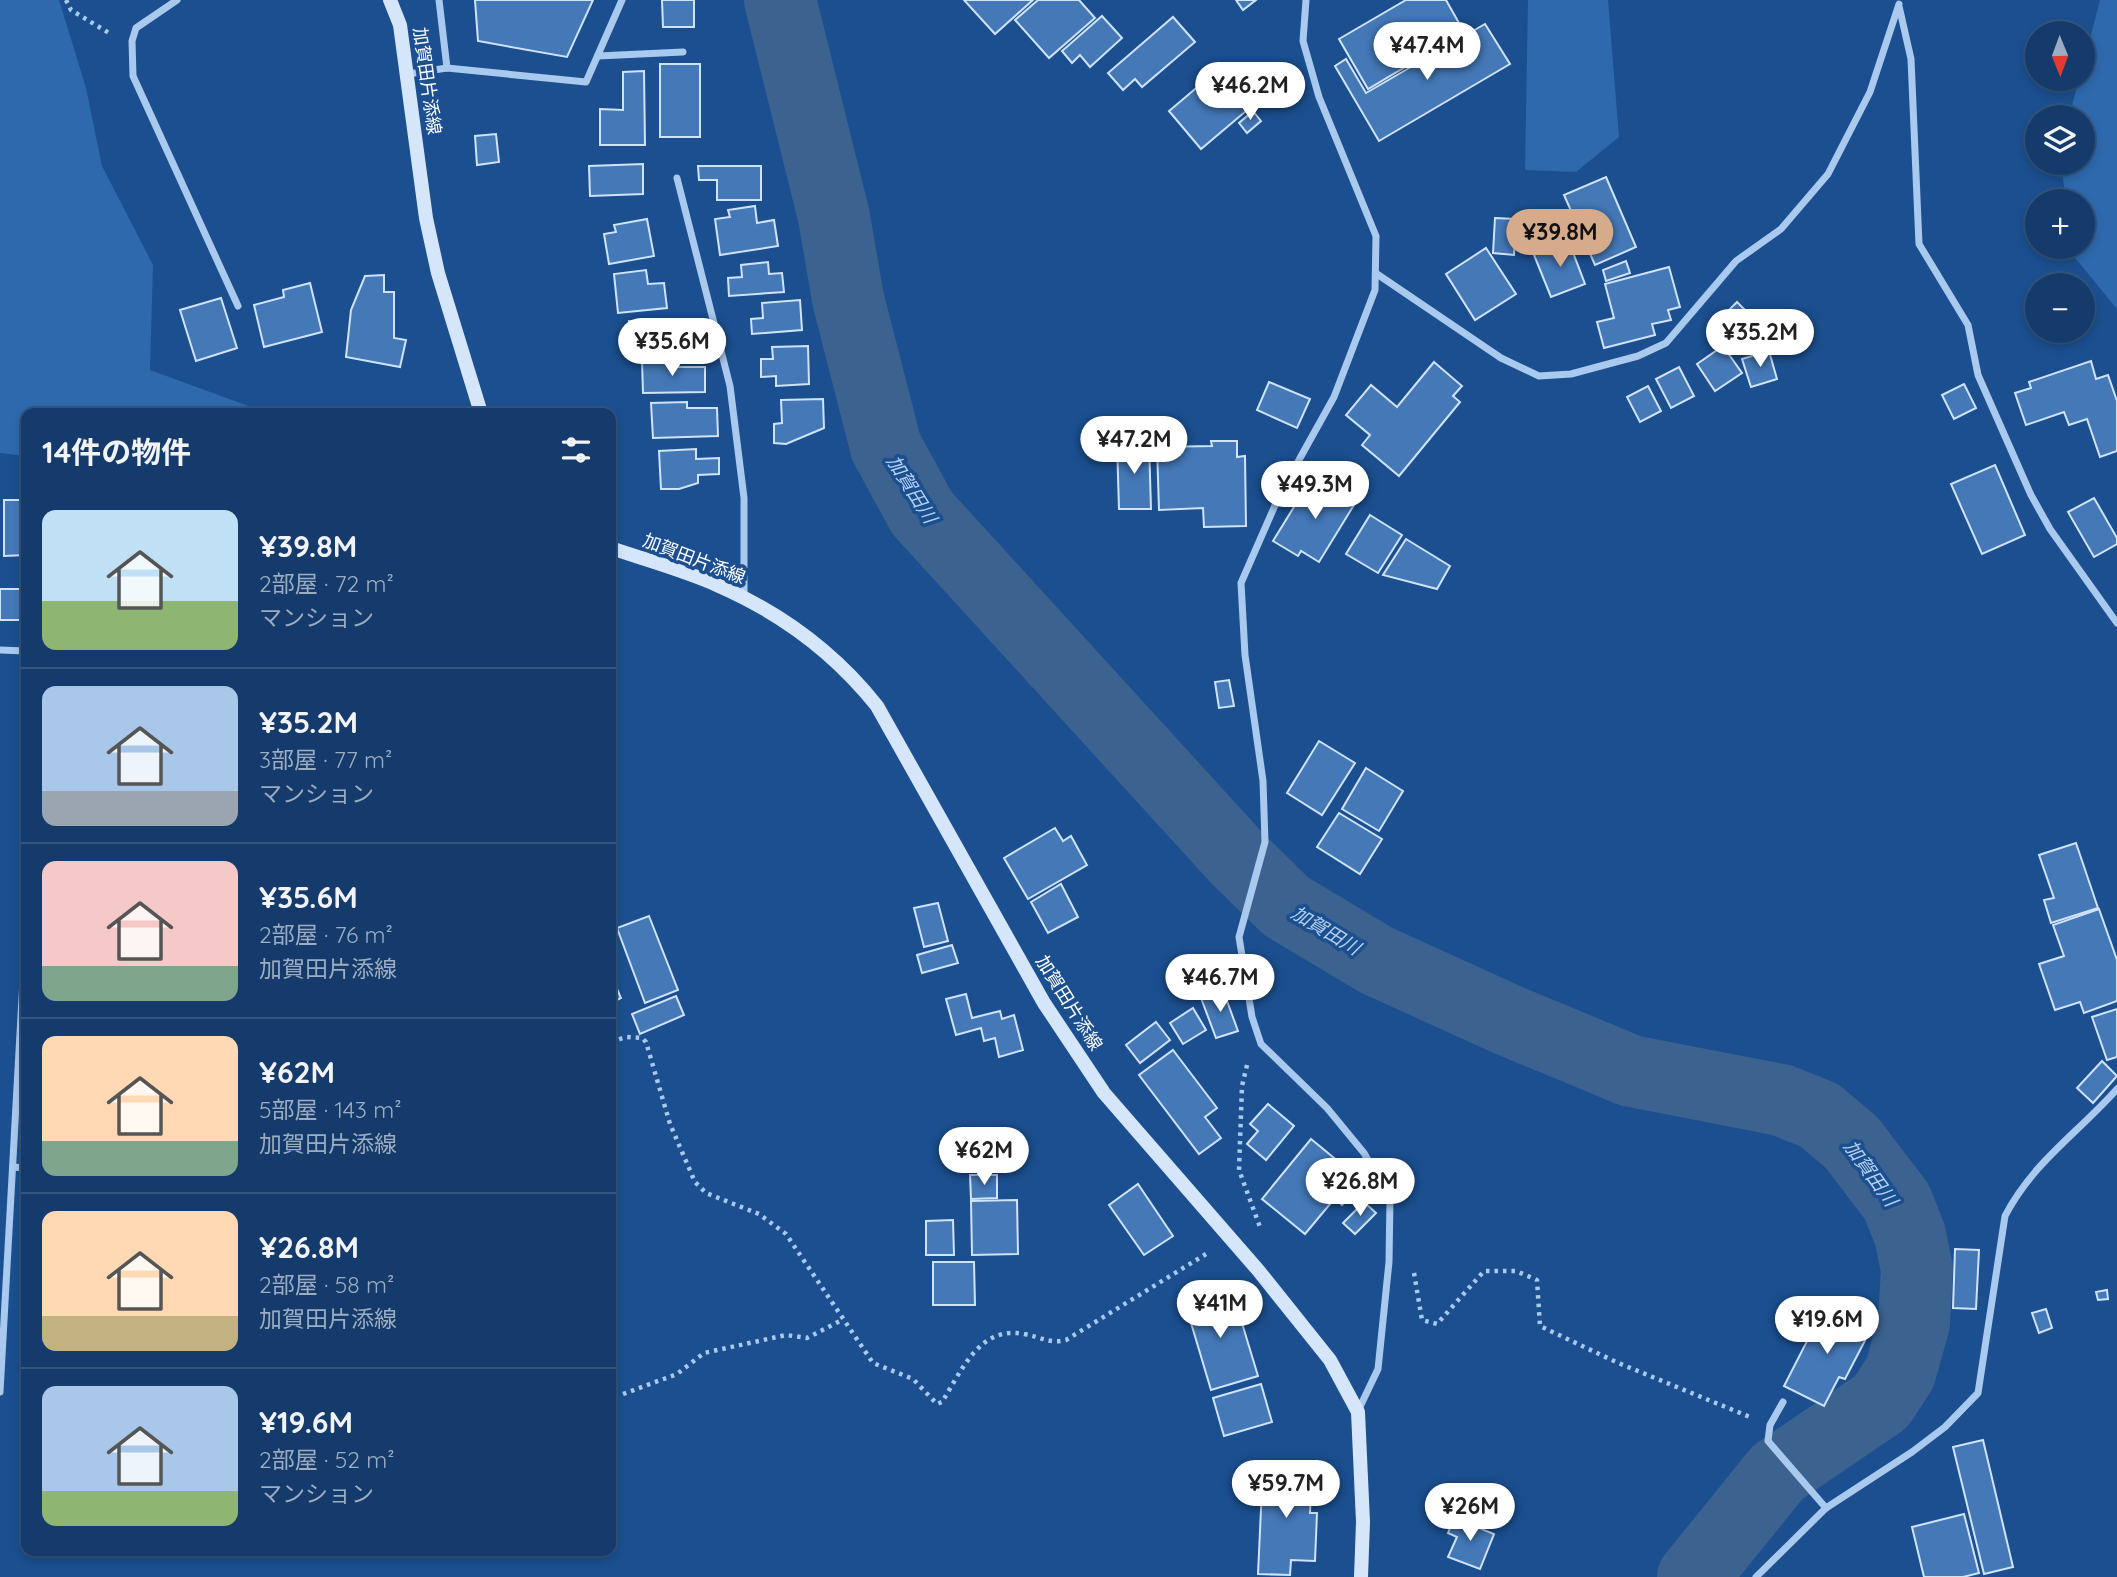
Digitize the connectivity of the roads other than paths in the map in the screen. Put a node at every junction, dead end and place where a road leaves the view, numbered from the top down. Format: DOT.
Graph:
graph roads {
  1 [pos="177,0"];
  2 [pos="390,0"];
  3 [pos="439,0"];
  4 [pos="622,0"];
  5 [pos="1306,0"];
  6 [pos="1898,2"];
  7 [pos="683,52"];
  8 [pos="598,56"];
  9 [pos="447,68"];
  10 [pos="408,74"];
  11 [pos="677,178"];
  12 [pos="1377,274"];
  13 [pos="238,306"];
  14 [pos="479,408"];
  15 [pos="616,550"];
  16 [pos="744,598"];
  17 [pos="2117,623"];
  18 [pos="0,650"];
  19 [pos="21,651"];
  20 [pos="21,1027"];
  21 [pos="2117,1089"];
  22 [pos="13,1167"];
  23 [pos="21,1168"];
  24 [pos="2,1347"];
  25 [pos="0,1392"];
  26 [pos="1783,1402"];
  27 [pos="1358,1412"];
  28 [pos="1826,1508"];
  29 [pos="1361,1577"];
  30 [pos="1756,1577"];
  1 -- 13 [label="street"];
  2 -- 10 [label="main road, 加賀田片添線"];
  3 -- 9 [label="street"];
  4 -- 8 [label="street"];
  5 -- 12 [label="street"];
  6 -- 12 [label="street"];
  6 -- 17 [label="street"];
  7 -- 8 [label="street"];
  8 -- 9 [label="street"];
  9 -- 10 [label="street"];
  10 -- 14 [label="main road, 加賀田片添線"];
  11 -- 16 [label="street"];
  12 -- 27 [label="street"];
  15 -- 16 [label="main road, 加賀田片添線"];
  16 -- 27 [label="main road, 加賀田片添線"];
  18 -- 19 [label="street"];
  20 -- 22 [label="street"];
  21 -- 28 [label="street"];
  22 -- 23 [label="street"];
  22 -- 24 [label="street"];
  24 -- 25 [label="street"];
  26 -- 28 [label="street"];
  27 -- 29 [label="main road, 加賀田片添線"];
  28 -- 30 [label="street"];
}
